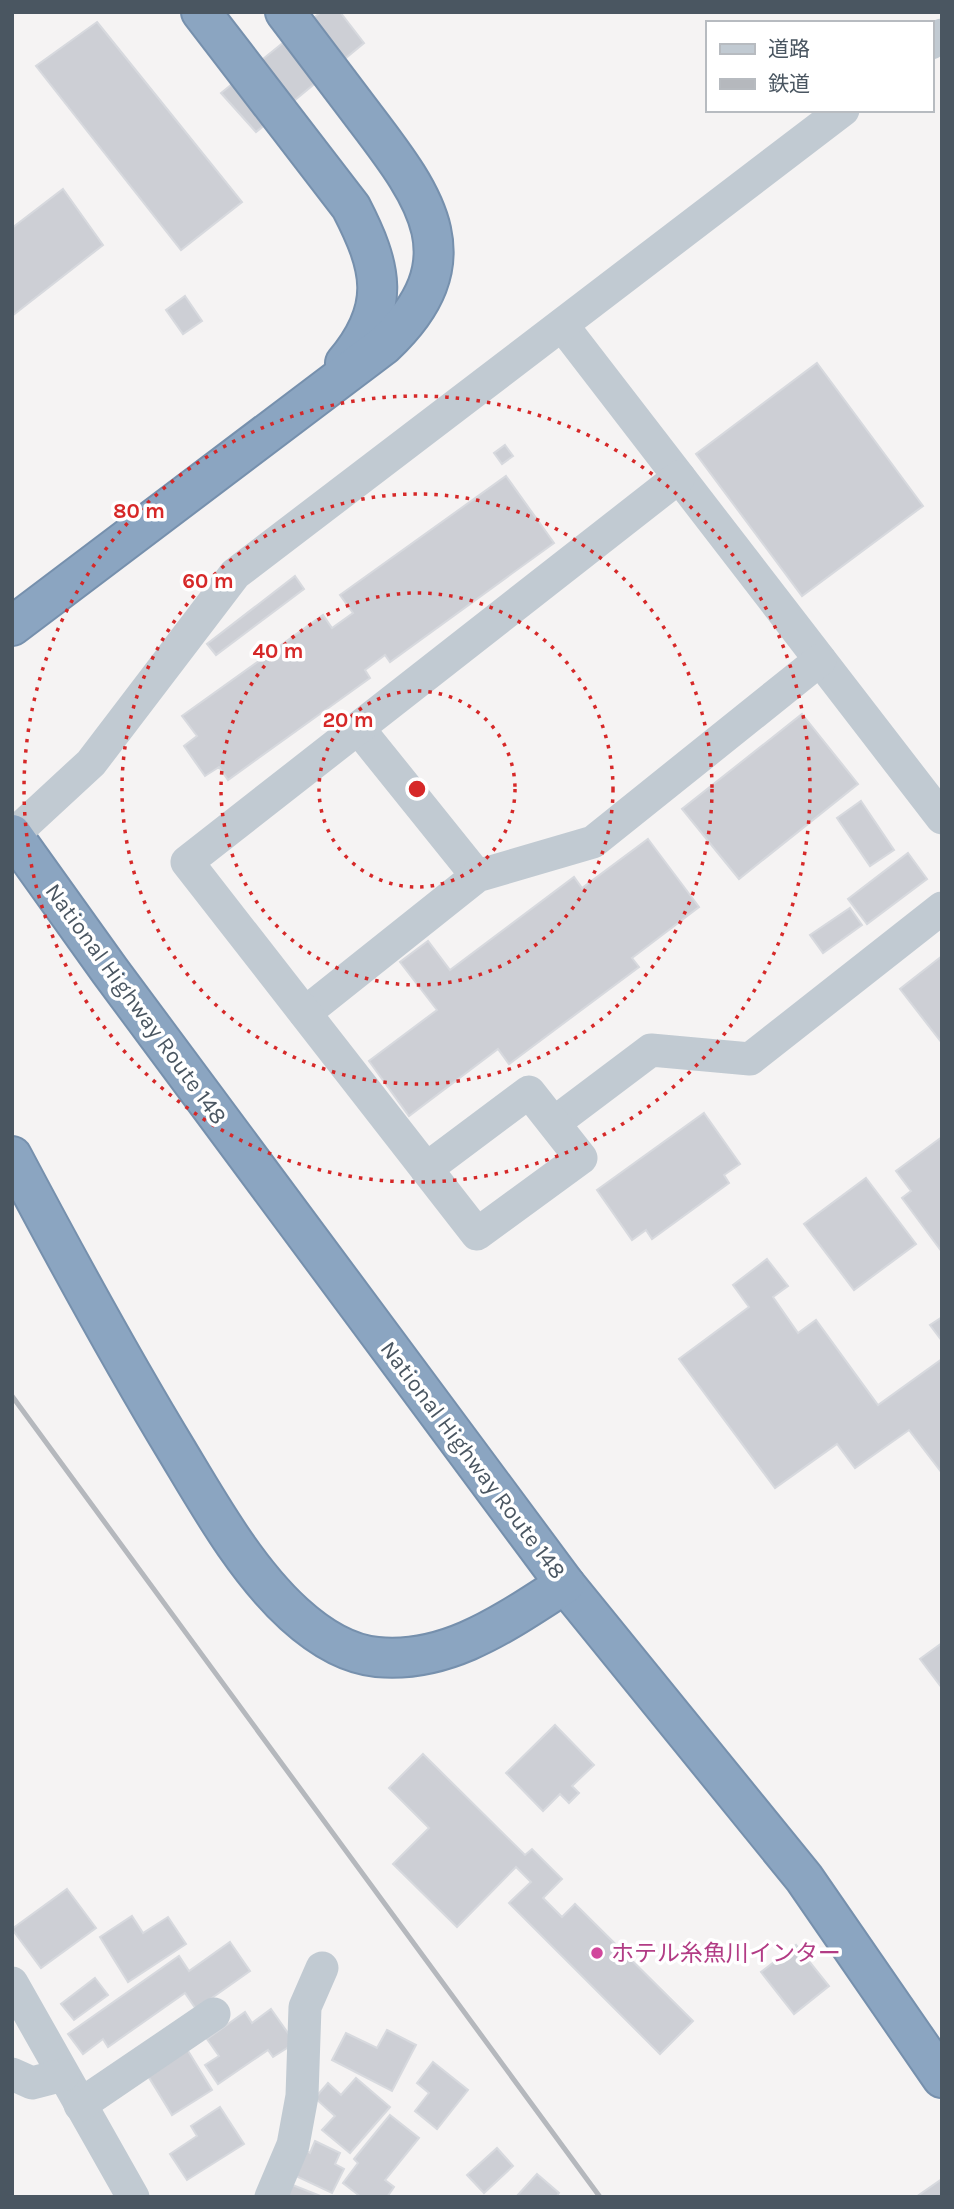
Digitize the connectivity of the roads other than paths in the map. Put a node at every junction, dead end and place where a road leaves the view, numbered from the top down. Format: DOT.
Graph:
graph roads {
  1 [pos="201,12"];
  2 [pos="285,12"];
  3 [pos="840,112"];
  4 [pos="562,325"];
  5 [pos="290,415"];
  6 [pos="679,477"];
  7 [pos="12,626"];
  8 [pos="820,660"];
  9 [pos="358,728"];
  10 [pos="942,818"];
  11 [pos="13,835"];
  12 [pos="477,876"];
  13 [pos="942,908"];
  14 [pos="305,1013"];
  15 [pos="554,1123"];
  16 [pos="12,1156"];
  17 [pos="426,1169"];
  18 [pos="565,1584"];
  19 [pos="322,1968"];
  20 [pos="12,1983"];
  21 [pos="215,2014"];
  22 [pos="12,2074"];
  23 [pos="63,2075"];
  24 [pos="942,2078"];
  25 [pos="80,2105"];
  26 [pos="132,2197"];
  27 [pos="271,2197"];
  1 -- 5 [label="highway"];
  2 -- 5 [label="highway"];
  3 -- 4 [label="street"];
  4 -- 6 [label="street"];
  4 -- 11 [label="street"];
  5 -- 7 [label="highway"];
  6 -- 8 [label="street"];
  6 -- 9 [label="street"];
  8 -- 10 [label="street"];
  8 -- 12 [label="street"];
  9 -- 12 [label="street"];
  9 -- 14 [label="street"];
  11 -- 18 [label="highway, National Highway Route 148"];
  12 -- 14 [label="street"];
  13 -- 15 [label="street"];
  14 -- 17 [label="street"];
  15 -- 17 [label="street"];
  15 -- 17 [label="street"];
  16 -- 18 [label="highway"];
  18 -- 24 [label="highway, National Highway Route 148"];
  19 -- 27 [label="street"];
  20 -- 23 [label="street"];
  21 -- 25 [label="street"];
  22 -- 23 [label="street"];
  23 -- 25 [label="street"];
  25 -- 26 [label="street"];
}
